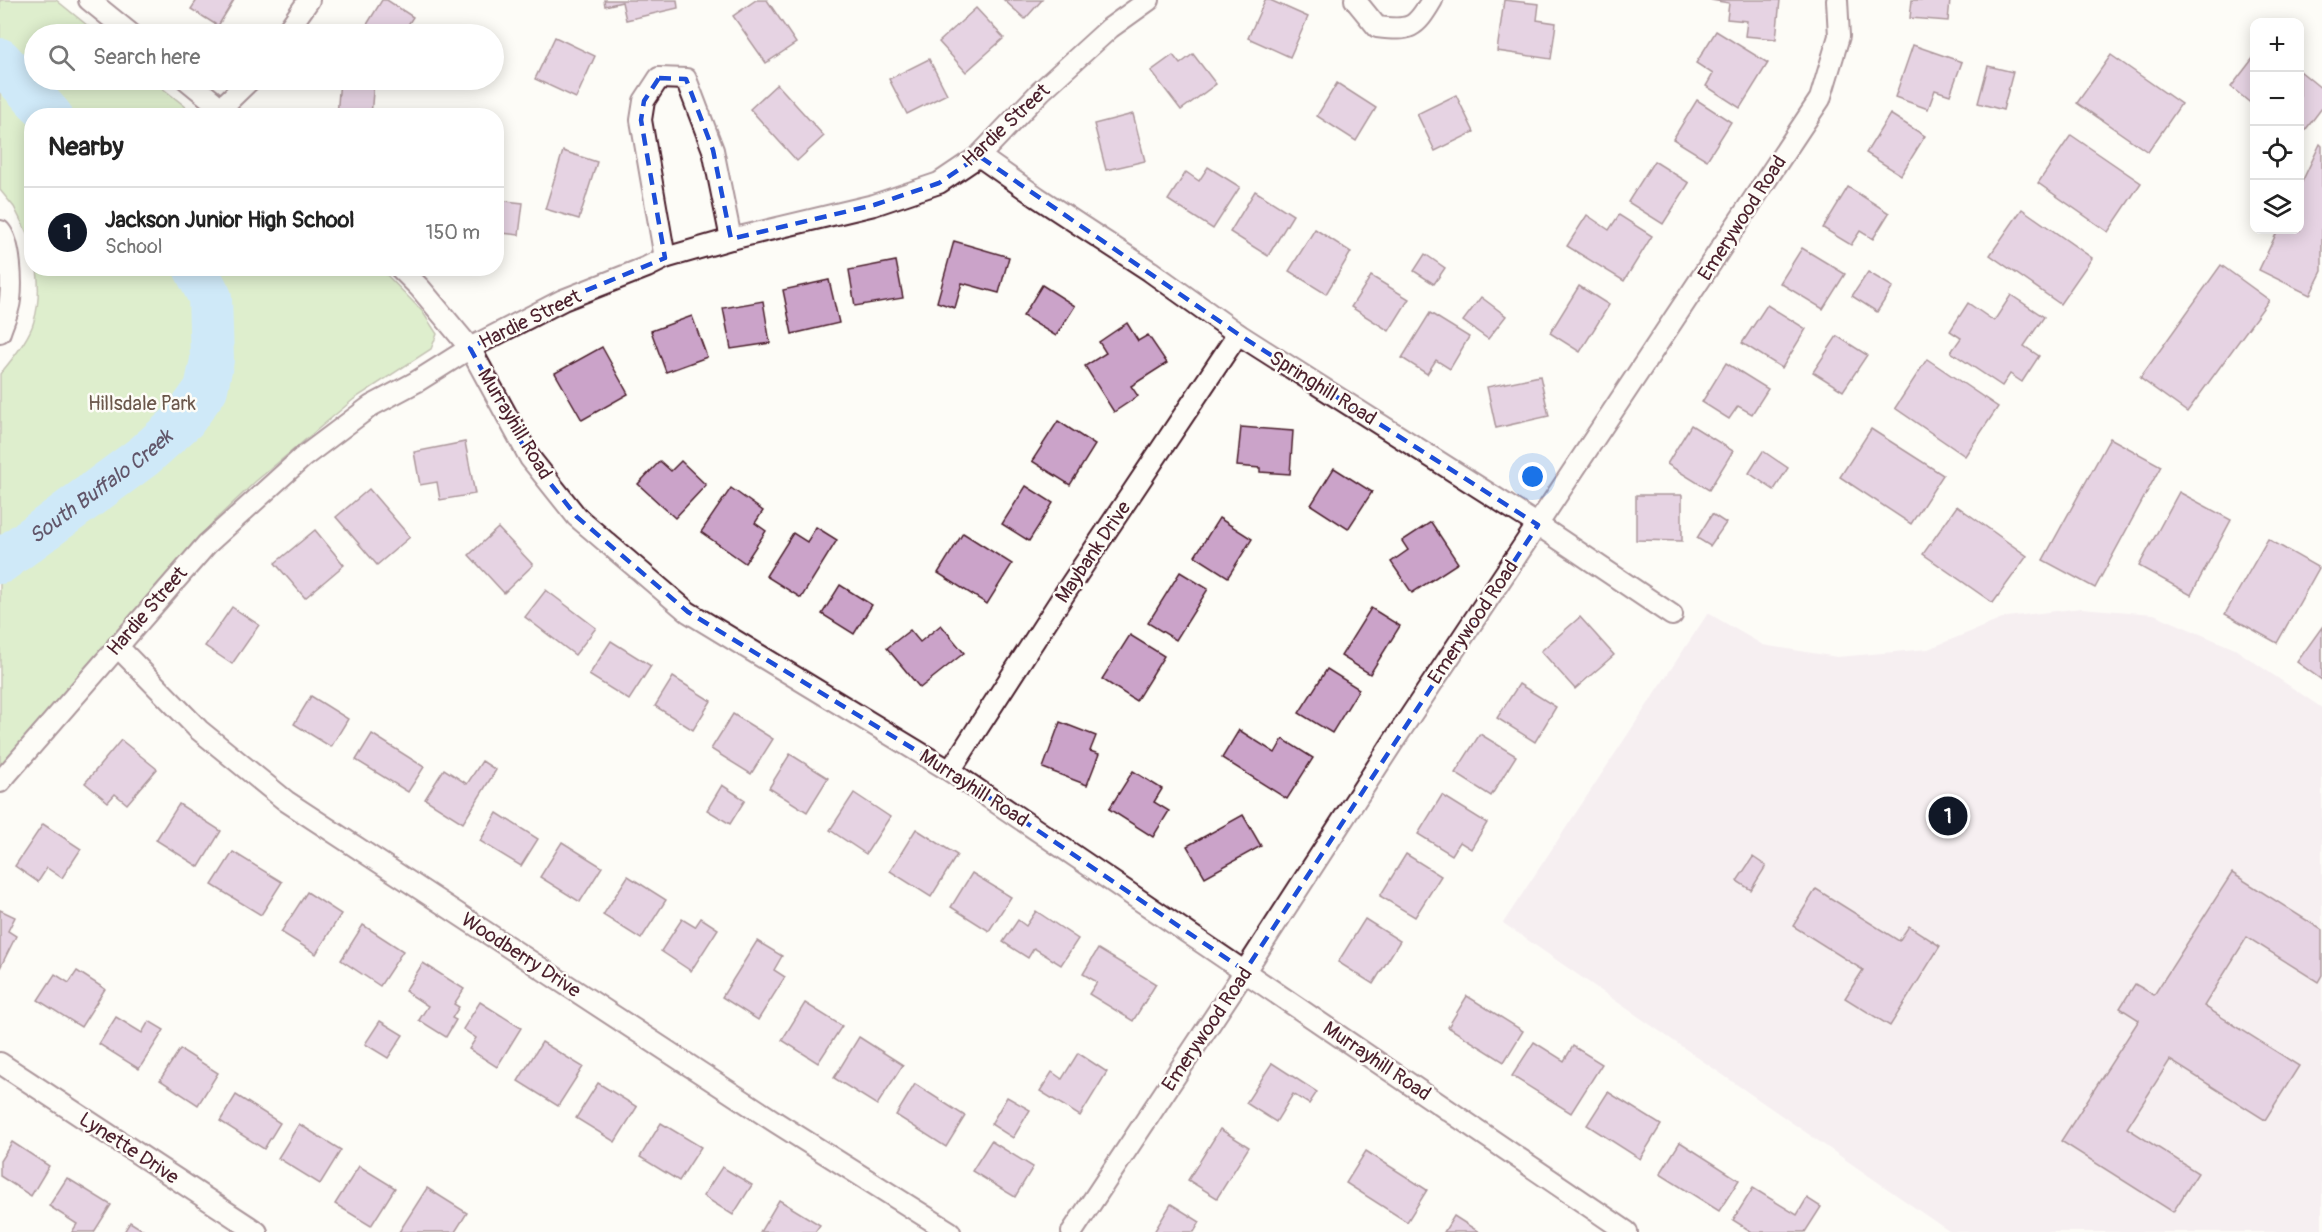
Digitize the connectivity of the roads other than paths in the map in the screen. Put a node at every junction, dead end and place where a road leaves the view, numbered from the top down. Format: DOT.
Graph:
graph roads {
  1 [pos="89,0"];
  2 [pos="309,0"];
  3 [pos="1149,0"];
  4 [pos="1356,0"];
  5 [pos="1432,0"];
  6 [pos="1838,0"];
  7 [pos="119,24"];
  8 [pos="292,24"];
  9 [pos="200,90"];
  10 [pos="242,90"];
  11 [pos="222,108"];
  12 [pos="228,108"];
  13 [pos="979,156"];
  14 [pos="0,231"];
  15 [pos="731,239"];
  16 [pos="665,258"];
  17 [pos="408,276"];
  18 [pos="0,332"];
  19 [pos="1238,334"];
  20 [pos="470,348"];
  21 [pos="1538,525"];
  22 [pos="1672,615"];
  23 [pos="117,646"];
  24 [pos="950,771"];
  25 [pos="0,782"];
  26 [pos="1245,971"];
  27 [pos="0,1063"];
  28 [pos="257,1232"];
  29 [pos="950,1232"];
  30 [pos="1072,1232"];
  31 [pos="1627,1232"];
  1 -- 7 [label="street"];
  2 -- 8 [label="street"];
  3 -- 13 [label="street, Hardie Street"];
  4 -- 5 [label="street"];
  6 -- 21 [label="street, Emerywood Road"];
  9 -- 11 [label="street"];
  10 -- 12 [label="street"];
  13 -- 15 [label="street, Hardie Street"];
  13 -- 19 [label="street, Springhill Road"];
  14 -- 18 [label="street"];
  15 -- 16 [label="street, Hardie Street"];
  15 -- 16 [label="street"];
  16 -- 20 [label="street, Hardie Street"];
  17 -- 20 [label="street, Murrayhill Road"];
  19 -- 21 [label="street, Springhill Road"];
  19 -- 24 [label="street, Maybank Drive"];
  20 -- 23 [label="street, Hardie Street"];
  20 -- 24 [label="street, Murrayhill Road"];
  21 -- 22 [label="street, Springhill Road"];
  21 -- 26 [label="street, Emerywood Road"];
  23 -- 25 [label="street, Hardie Street"];
  23 -- 29 [label="street, Woodberry Drive"];
  24 -- 26 [label="street, Murrayhill Road"];
  26 -- 30 [label="street, Emerywood Road"];
  26 -- 31 [label="street, Murrayhill Road"];
  27 -- 28 [label="street, Lynette Drive"];
}
